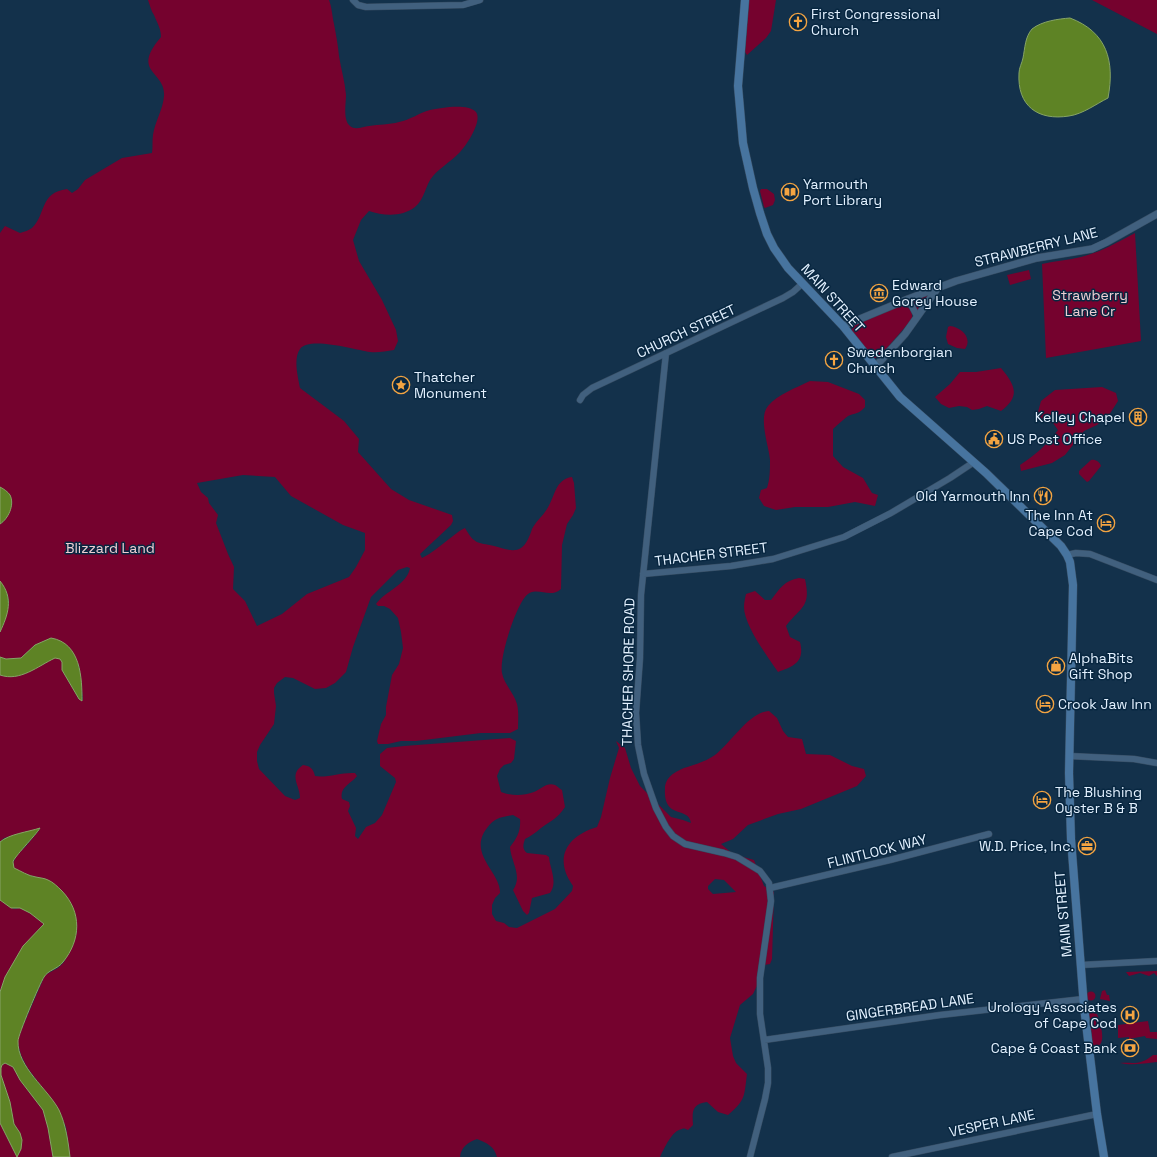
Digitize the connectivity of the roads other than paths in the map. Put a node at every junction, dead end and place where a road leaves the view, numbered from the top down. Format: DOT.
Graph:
graph roads {
  1 [pos="480,0"];
  2 [pos="745,0"];
  3 [pos="354,1"];
  4 [pos="423,3"];
  5 [pos="1157,214"];
  6 [pos="803,283"];
  7 [pos="940,287"];
  8 [pos="908,299"];
  9 [pos="917,316"];
  10 [pos="843,326"];
  11 [pos="666,353"];
  12 [pos="875,367"];
  13 [pos="580,400"];
  14 [pos="974,462"];
  15 [pos="1067,555"];
  16 [pos="643,574"];
  17 [pos="1157,580"];
  18 [pos="1069,756"];
  19 [pos="1157,763"];
  20 [pos="989,834"];
  21 [pos="770,888"];
  22 [pos="1157,961"];
  23 [pos="1080,965"];
  24 [pos="1083,999"];
  25 [pos="764,1040"];
  26 [pos="1097,1114"];
  27 [pos="750,1157"];
  28 [pos="892,1157"];
  29 [pos="1104,1157"];
  1 -- 4 [label="street"];
  2 -- 6 [label="main road, MAIN STREET"];
  3 -- 4 [label="street"];
  5 -- 7 [label="street, STRAWBERRY LANE"];
  6 -- 10 [label="main road, MAIN STREET"];
  6 -- 11 [label="street, CHURCH STREET"];
  7 -- 8 [label="street, STRAWBERRY LANE"];
  7 -- 9 [label="street"];
  8 -- 9 [label="street"];
  8 -- 10 [label="street, STRAWBERRY LANE"];
  9 -- 12 [label="street"];
  10 -- 12 [label="main road, MAIN STREET"];
  11 -- 13 [label="street, CHURCH STREET"];
  11 -- 16 [label="street, THACHER SHORE ROAD"];
  12 -- 14 [label="main road, MAIN STREET"];
  14 -- 15 [label="main road, MAIN STREET"];
  14 -- 16 [label="street, THACHER STREET"];
  15 -- 17 [label="street"];
  15 -- 18 [label="main road, MAIN STREET"];
  16 -- 21 [label="street, THACHER SHORE ROAD"];
  18 -- 19 [label="street"];
  18 -- 23 [label="main road, MAIN STREET"];
  20 -- 21 [label="street, FLINTLOCK WAY"];
  21 -- 25 [label="street"];
  22 -- 23 [label="street"];
  23 -- 24 [label="main road, MAIN STREET"];
  24 -- 25 [label="street, GINGERBREAD LANE"];
  24 -- 26 [label="main road, MAIN STREET"];
  25 -- 27 [label="street"];
  26 -- 28 [label="street, VESPER LANE"];
  26 -- 29 [label="main road, MAIN STREET"];
}
